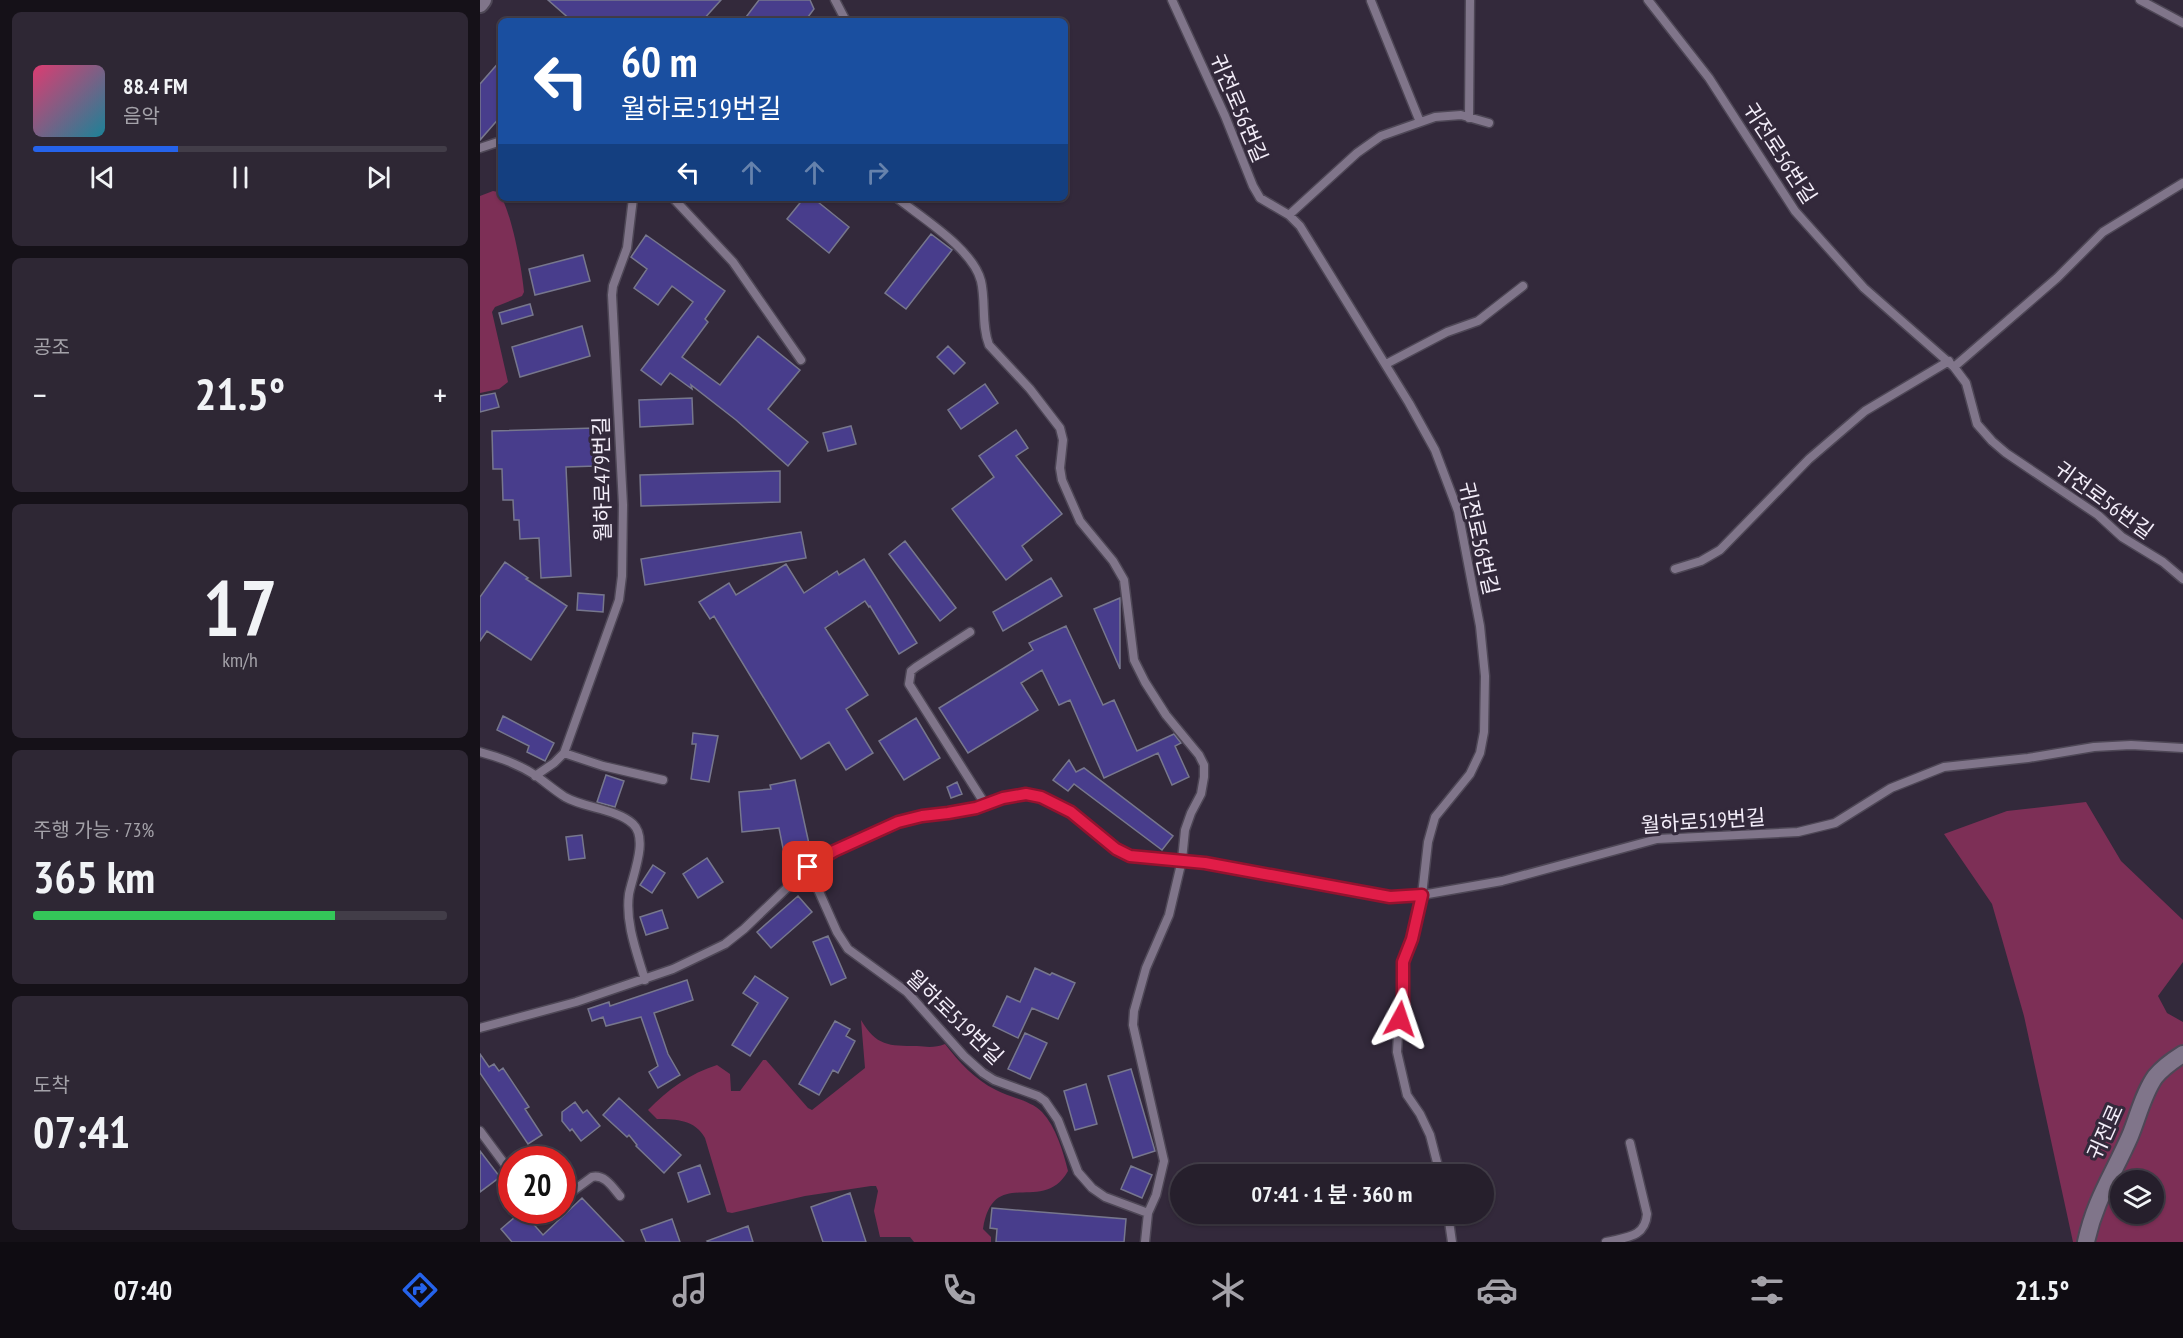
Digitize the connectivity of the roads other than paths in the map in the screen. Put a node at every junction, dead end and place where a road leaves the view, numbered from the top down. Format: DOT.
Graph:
graph roads {
  1 [pos="483,0"];
  2 [pos="835,0"];
  3 [pos="1172,0"];
  4 [pos="1470,0"];
  5 [pos="1648,0"];
  6 [pos="2140,0"];
  7 [pos="1371,1"];
  8 [pos="480,4"];
  9 [pos="844,18"];
  10 [pos="2183,23"];
  11 [pos="1469,118"];
  12 [pos="1420,122"];
  13 [pos="1489,123"];
  14 [pos="498,142"];
  15 [pos="480,148"];
  16 [pos="2183,183"];
  17 [pos="633,201"];
  18 [pos="676,201"];
  19 [pos="901,201"];
  20 [pos="1289,215"];
  21 [pos="1523,286"];
  22 [pos="801,360"];
  23 [pos="1386,364"];
  24 [pos="1952,364"];
  25 [pos="1674,568"];
  26 [pos="2183,579"];
  27 [pos="970,632"];
  28 [pos="2183,748"];
  29 [pos="480,752"];
  30 [pos="564,753"];
  31 [pos="535,776"];
  32 [pos="663,780"];
  33 [pos="985,804"];
  34 [pos="1182,860"];
  35 [pos="808,867"];
  36 [pos="1422,895"];
  37 [pos="645,980"];
  38 [pos="480,1028"];
  39 [pos="2183,1054"];
  40 [pos="480,1131"];
  41 [pos="1630,1143"];
  42 [pos="498,1155"];
  43 [pos="1437,1164"];
  44 [pos="576,1189"];
  45 [pos="620,1196"];
  46 [pos="1148,1213"];
  47 [pos="1449,1224"];
  48 [pos="1144,1242"];
  49 [pos="1452,1242"];
  50 [pos="1606,1242"];
  51 [pos="2086,1242"];
  1 -- 8 [label="street"];
  2 -- 9 [label="lane"];
  3 -- 20 [label="lane, 귀전로56번길"];
  4 -- 11 [label="lane"];
  5 -- 24 [label="lane, 귀전로56번길"];
  6 -- 10 [label="lane"];
  7 -- 12 [label="lane"];
  11 -- 12 [label="lane"];
  11 -- 13 [label="lane"];
  12 -- 20 [label="lane"];
  14 -- 15 [label="lane"];
  16 -- 24 [label="lane"];
  17 -- 30 [label="lane, 월하로479번길"];
  18 -- 22 [label="lane"];
  19 -- 34 [label="lane"];
  20 -- 23 [label="lane, 귀전로56번길"];
  21 -- 23 [label="lane"];
  23 -- 36 [label="lane, 귀전로56번길"];
  24 -- 25 [label="lane"];
  24 -- 26 [label="lane, 귀전로56번길"];
  27 -- 33 [label="lane"];
  28 -- 36 [label="lane, 월하로519번길"];
  29 -- 31 [label="lane"];
  30 -- 31 [label="lane"];
  30 -- 32 [label="lane"];
  31 -- 37 [label="lane"];
  33 -- 34 [label="lane, 월하로519번길"];
  33 -- 35 [label="lane, 월하로519번길"];
  34 -- 36 [label="lane, 월하로519번길"];
  34 -- 46 [label="lane"];
  35 -- 37 [label="lane, 월하로519번길"];
  35 -- 46 [label="lane, 월하로519번길"];
  36 -- 43 [label="lane, 귀전로56번길"];
  37 -- 38 [label="lane, 월하로519번길"];
  39 -- 51 [label="street, 귀전로"];
  40 -- 42 [label="lane"];
  41 -- 50 [label="lane"];
  44 -- 45 [label="lane"];
  46 -- 48 [label="lane"];
  47 -- 49 [label="lane"];
}
